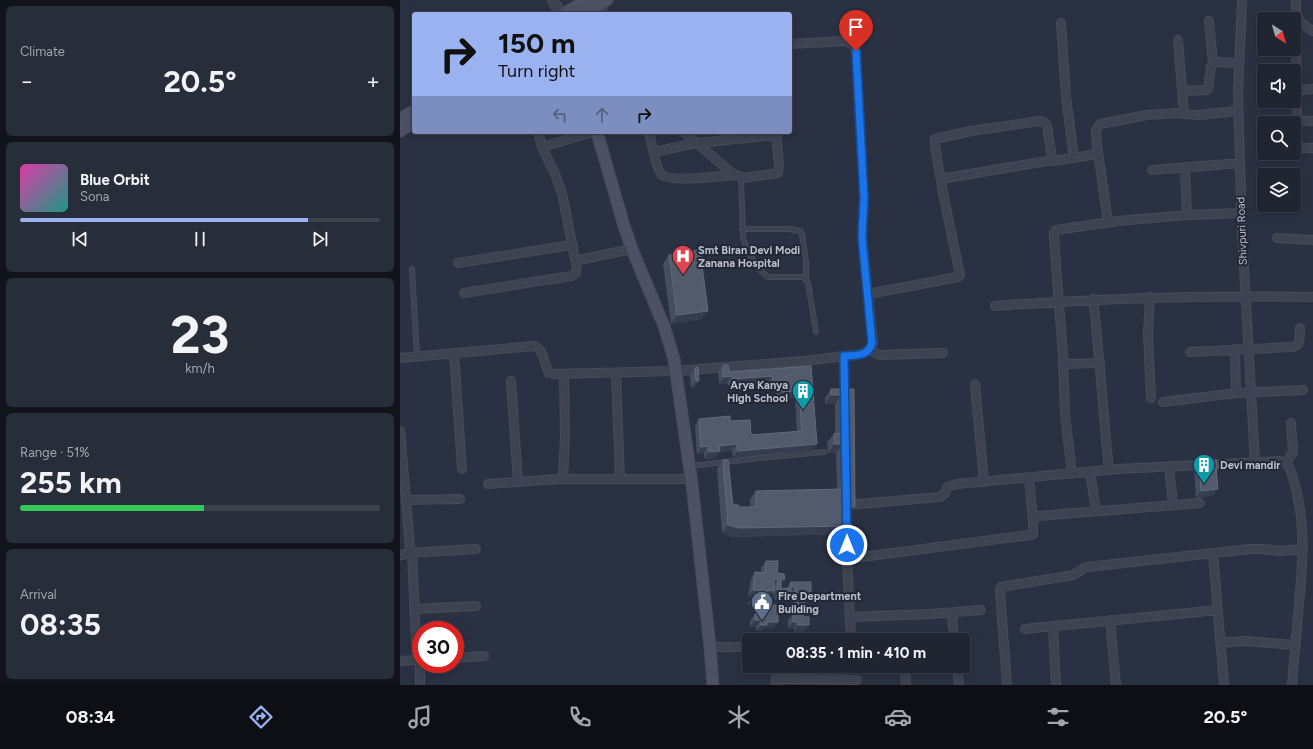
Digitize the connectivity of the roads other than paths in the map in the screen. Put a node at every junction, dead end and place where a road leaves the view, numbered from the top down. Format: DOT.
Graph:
graph roads {
  1 [pos="553,0"];
  2 [pos="588,0"];
  3 [pos="1242,0"];
  4 [pos="1296,0"];
  5 [pos="604,6"];
  6 [pos="559,12"];
  7 [pos="567,12"];
  8 [pos="589,12"];
  9 [pos="1209,21"];
  10 [pos="1061,23"];
  11 [pos="1313,31"];
  12 [pos="1178,40"];
  13 [pos="792,44"];
  14 [pos="1213,63"];
  15 [pos="1238,63"];
  16 [pos="1313,89"];
  17 [pos="1301,90"];
  18 [pos="1182,91"];
  19 [pos="1296,108"];
  20 [pos="412,111"];
  21 [pos="1238,111"];
  22 [pos="1184,114"];
  23 [pos="400,120"];
  24 [pos="1313,121"];
  25 [pos="412,123"];
  26 [pos="400,131"];
  27 [pos="539,134"];
  28 [pos="586,134"];
  29 [pos="598,134"];
  30 [pos="650,134"];
  31 [pos="686,134"];
  32 [pos="768,134"];
  33 [pos="776,134"];
  34 [pos="696,143"];
  35 [pos="542,147"];
  36 [pos="1301,148"];
  37 [pos="1313,148"];
  38 [pos="654,152"];
  39 [pos="1098,154"];
  40 [pos="1074,158"];
  41 [pos="1053,160"];
  42 [pos="1240,163"];
  43 [pos="1185,167"];
  44 [pos="1152,170"];
  45 [pos="738,176"];
  46 [pos="941,179"];
  47 [pos="1242,213"];
  48 [pos="1187,215"];
  49 [pos="1108,222"];
  50 [pos="742,230"];
  51 [pos="1277,238"];
  52 [pos="1313,240"];
  53 [pos="571,245"];
  54 [pos="632,249"];
  55 [pos="576,260"];
  56 [pos="458,262"];
  57 [pos="412,269"];
  58 [pos="806,280"];
  59 [pos="464,293"];
  60 [pos="868,294"];
  61 [pos="1245,296"];
  62 [pos="1313,297"];
  63 [pos="1150,298"];
  64 [pos="1094,300"];
  65 [pos="1059,301"];
  66 [pos="995,306"];
  67 [pos="1300,328"];
  68 [pos="816,332"];
  69 [pos="1235,349"];
  70 [pos="1249,349"];
  71 [pos="869,350"];
  72 [pos="943,352"];
  73 [pos="1190,352"];
  74 [pos="454,353"];
  75 [pos="417,356"];
  76 [pos="844,356"];
  77 [pos="400,358"];
  78 [pos="1100,363"];
  79 [pos="1063,364"];
  80 [pos="676,371"];
  81 [pos="616,373"];
  82 [pos="564,374"];
  83 [pos="511,381"];
  84 [pos="975,384"];
  85 [pos="1303,390"];
  86 [pos="1252,392"];
  87 [pos="1236,393"];
  88 [pos="1151,398"];
  89 [pos="1163,402"];
  90 [pos="845,411"];
  91 [pos="1291,423"];
  92 [pos="400,431"];
  93 [pos="824,452"];
  94 [pos="1255,462"];
  95 [pos="1286,463"];
  96 [pos="690,466"];
  97 [pos="1169,466"];
  98 [pos="462,469"];
  99 [pos="1109,470"];
  100 [pos="1090,472"];
  101 [pos="1072,474"];
  102 [pos="620,478"];
  103 [pos="1029,478"];
  104 [pos="563,479"];
  105 [pos="691,479"];
  106 [pos="518,482"];
  107 [pos="984,482"];
  108 [pos="488,484"];
  109 [pos="460,499"];
  110 [pos="406,500"];
  111 [pos="1200,503"];
  112 [pos="1173,504"];
  113 [pos="1096,511"];
  114 [pos="1033,520"];
  115 [pos="476,549"];
  116 [pos="1303,549"];
  117 [pos="410,553"];
  118 [pos="1213,554"];
  119 [pos="400,555"];
  120 [pos="847,559"];
  121 [pos="476,606"];
  122 [pos="415,609"];
  123 [pos="981,610"];
  124 [pos="1218,610"];
  125 [pos="952,612"];
  126 [pos="850,617"];
  127 [pos="1110,620"];
  128 [pos="416,621"];
  129 [pos="1053,626"];
  130 [pos="1025,629"];
  131 [pos="851,633"];
  132 [pos="954,633"];
  133 [pos="1220,643"];
  134 [pos="1295,645"];
  135 [pos="710,647"];
  136 [pos="742,647"];
  137 [pos="484,656"];
  138 [pos="464,657"];
  139 [pos="412,660"];
  140 [pos="400,661"];
  141 [pos="421,673"];
  142 [pos="905,673"];
  143 [pos="958,673"];
  144 [pos="857,680"];
  145 [pos="776,682"];
  146 [pos="420,685"];
  147 [pos="713,685"];
  148 [pos="906,685"];
  149 [pos="959,685"];
  150 [pos="1007,685"];
  151 [pos="1056,685"];
  152 [pos="1116,685"];
  153 [pos="1224,685"];
  154 [pos="1292,685"];
  1 -- 6 [label="street"];
  2 -- 7 [label="main road"];
  3 -- 15 [label="street, Shivpuri Road"];
  4 -- 11 [label="street"];
  5 -- 8 [label="main road"];
  9 -- 14 [label="street"];
  10 -- 40 [label="street"];
  12 -- 18 [label="street"];
  13 -- 60 [label="street"];
  14 -- 15 [label="street"];
  14 -- 18 [label="street"];
  15 -- 21 [label="street, Shivpuri Road"];
  16 -- 17 [label="street"];
  18 -- 22 [label="street"];
  19 -- 24 [label="street"];
  20 -- 23 [label="main road"];
  21 -- 22 [label="street"];
  21 -- 42 [label="street, Shivpuri Road"];
  22 -- 39 [label="street"];
  25 -- 26 [label="main road"];
  27 -- 35 [label="street"];
  28 -- 35 [label="street"];
  29 -- 54 [label="main road"];
  30 -- 38 [label="street"];
  31 -- 34 [label="street"];
  32 -- 34 [label="street"];
  33 -- 45 [label="street"];
  34 -- 38 [label="street"];
  34 -- 45 [label="street"];
  35 -- 53 [label="street"];
  36 -- 37 [label="street"];
  38 -- 45 [label="street"];
  39 -- 40 [label="street"];
  39 -- 49 [label="street"];
  40 -- 41 [label="street"];
  41 -- 46 [label="street"];
  41 -- 46 [label="street"];
  42 -- 43 [label="street"];
  42 -- 47 [label="street, Shivpuri Road"];
  43 -- 44 [label="street"];
  43 -- 48 [label="street"];
  45 -- 50 [label="lane"];
  46 -- 60 [label="street"];
  47 -- 48 [label="street"];
  47 -- 61 [label="street, Shivpuri Road"];
  48 -- 49 [label="street"];
  49 -- 65 [label="street"];
  50 -- 58 [label="lane"];
  50 -- 58 [label="lane"];
  51 -- 52 [label="street"];
  53 -- 55 [label="street"];
  53 -- 56 [label="street"];
  54 -- 55 [label="street"];
  54 -- 80 [label="main road"];
  55 -- 59 [label="street"];
  57 -- 75 [label="lane"];
  58 -- 68 [label="lane"];
  60 -- 71 [label="street"];
  61 -- 62 [label="street"];
  61 -- 63 [label="street"];
  61 -- 70 [label="street, Shivpuri Road"];
  63 -- 64 [label="street"];
  63 -- 88 [label="street"];
  64 -- 65 [label="street"];
  64 -- 78 [label="street"];
  65 -- 66 [label="street"];
  65 -- 79 [label="street"];
  67 -- 70 [label="street"];
  69 -- 70 [label="street"];
  69 -- 73 [label="street"];
  69 -- 87 [label="street"];
  70 -- 86 [label="street, Shivpuri Road"];
  71 -- 72 [label="street"];
  71 -- 76 [label="street"];
  74 -- 75 [label="street"];
  74 -- 82 [label="street"];
  74 -- 98 [label="street"];
  75 -- 77 [label="street"];
  76 -- 80 [label="street"];
  76 -- 90 [label="street"];
  78 -- 79 [label="street"];
  78 -- 99 [label="street"];
  79 -- 101 [label="street"];
  80 -- 81 [label="street"];
  80 -- 96 [label="main road"];
  81 -- 82 [label="street"];
  81 -- 102 [label="street"];
  82 -- 104 [label="street"];
  83 -- 106 [label="street"];
  84 -- 107 [label="street"];
  85 -- 86 [label="street"];
  86 -- 87 [label="street"];
  86 -- 94 [label="street, Shivpuri Road"];
  87 -- 89 [label="street"];
  91 -- 95 [label="street"];
  92 -- 110 [label="street"];
  93 -- 96 [label="lane"];
  94 -- 95 [label="street"];
  94 -- 97 [label="street"];
  95 -- 116 [label="street"];
  96 -- 105 [label="main road"];
  97 -- 99 [label="street"];
  97 -- 112 [label="street"];
  99 -- 100 [label="street"];
  100 -- 101 [label="street"];
  100 -- 113 [label="street"];
  101 -- 103 [label="street"];
  102 -- 104 [label="street"];
  102 -- 105 [label="street"];
  103 -- 107 [label="street"];
  103 -- 114 [label="street"];
  104 -- 106 [label="street"];
  105 -- 135 [label="main road"];
  106 -- 108 [label="street"];
  107 -- 120 [label="street"];
  109 -- 110 [label="street"];
  110 -- 117 [label="street"];
  111 -- 112 [label="street"];
  112 -- 113 [label="street"];
  113 -- 114 [label="street"];
  114 -- 120 [label="street"];
  115 -- 117 [label="street"];
  116 -- 118 [label="street"];
  116 -- 134 [label="street"];
  117 -- 119 [label="street"];
  117 -- 122 [label="street"];
  118 -- 124 [label="street"];
  118 -- 150 [label="street"];
  120 -- 126 [label="street"];
  121 -- 122 [label="street"];
  122 -- 128 [label="street"];
  123 -- 125 [label="street"];
  124 -- 127 [label="street"];
  124 -- 133 [label="street"];
  125 -- 126 [label="street"];
  125 -- 132 [label="street"];
  126 -- 131 [label="street"];
  127 -- 129 [label="street"];
  127 -- 152 [label="street"];
  129 -- 130 [label="street"];
  129 -- 151 [label="street"];
  133 -- 134 [label="street"];
  133 -- 153 [label="street"];
  134 -- 154 [label="street"];
  135 -- 136 [label="street"];
  135 -- 147 [label="main road"];
  137 -- 138 [label="street"];
  139 -- 140 [label="street"];
  141 -- 146 [label="street"];
  142 -- 148 [label="street"];
  143 -- 149 [label="street"];
  144 -- 145 [label="street"];
}
